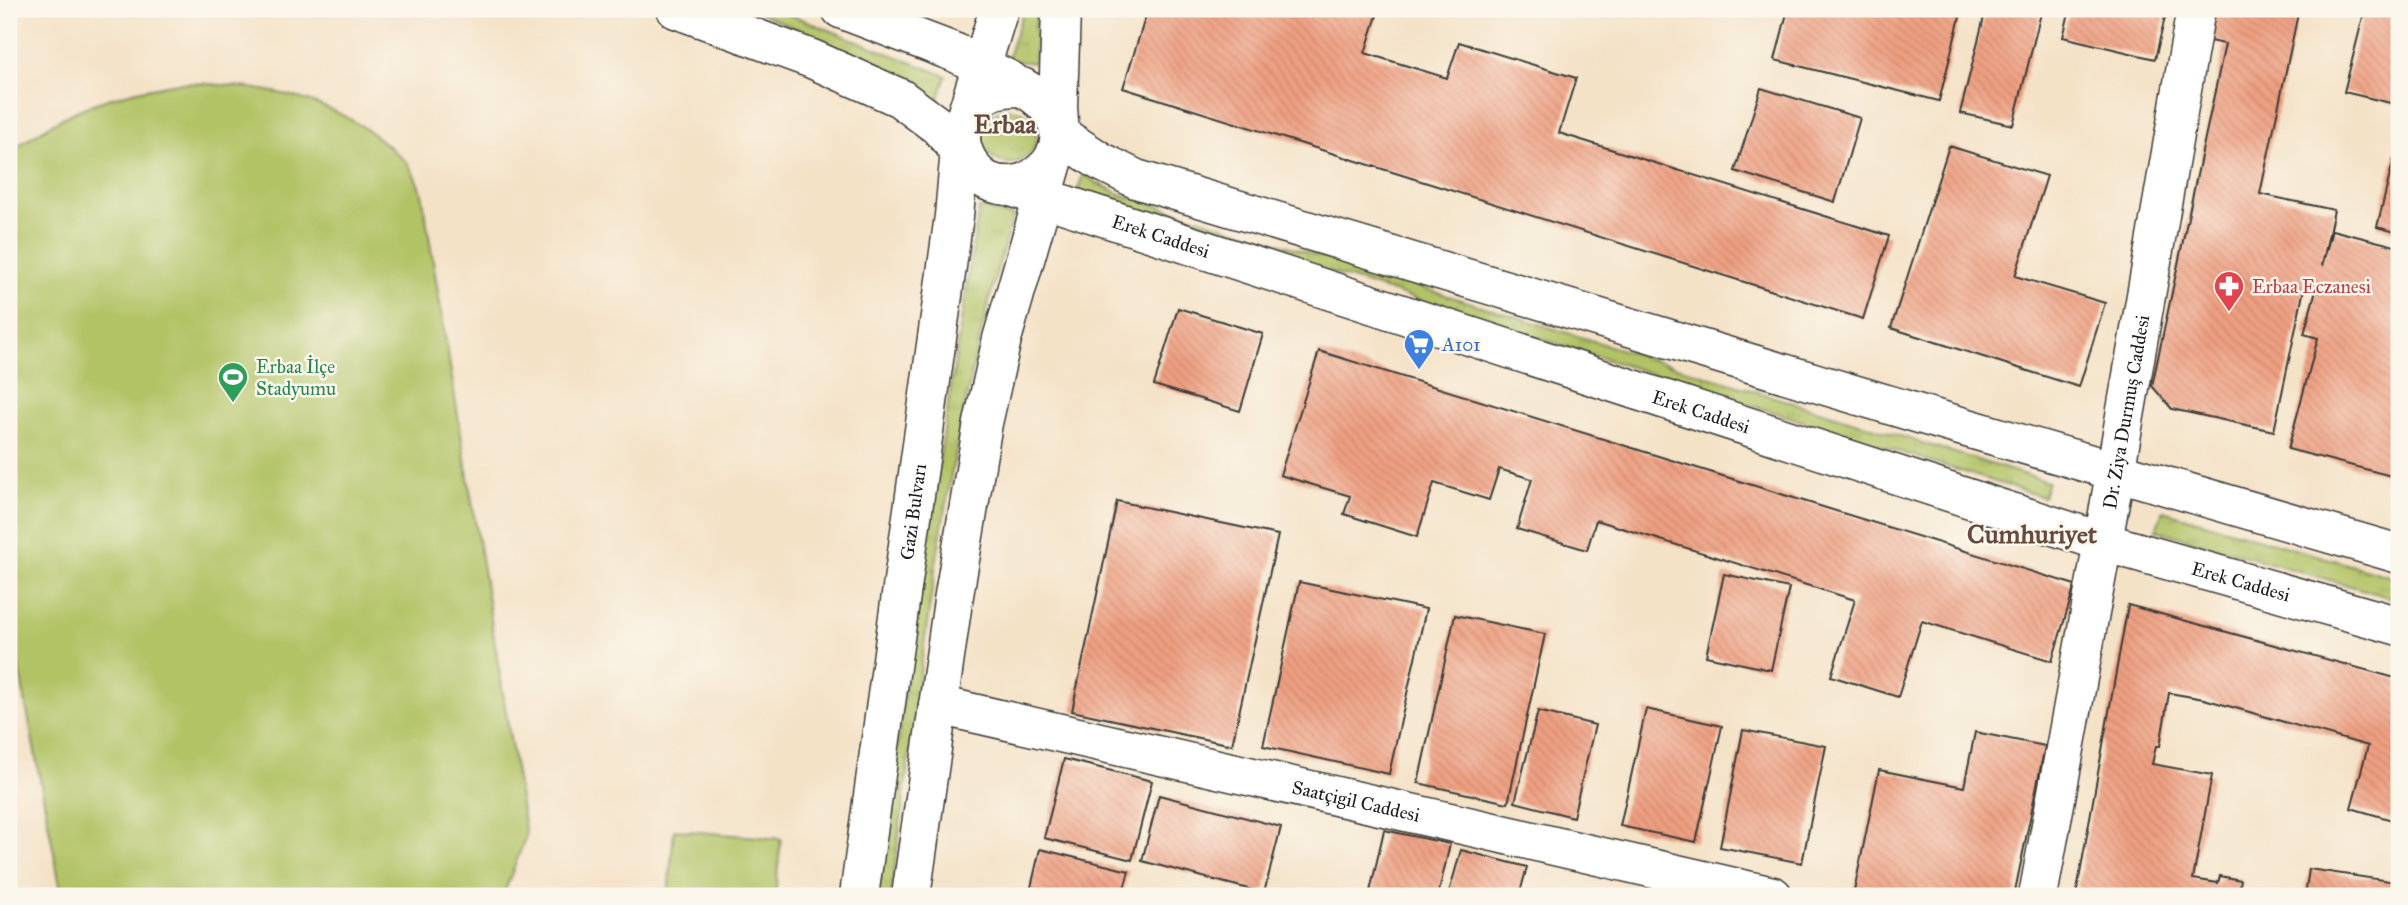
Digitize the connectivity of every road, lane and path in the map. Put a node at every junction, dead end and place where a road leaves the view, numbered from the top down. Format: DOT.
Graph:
graph roads {
  1 [pos="677,9"];
  2 [pos="841,9"];
  3 [pos="999,9"];
  4 [pos="1061,9"];
  5 [pos="2196,9"];
  6 [pos="983,66"];
  7 [pos="1022,87"];
  8 [pos="964,137"];
  9 [pos="1058,144"];
  10 [pos="1005,185"];
  11 [pos="1044,199"];
  12 [pos="2115,471"];
  13 [pos="2103,542"];
  14 [pos="2399,554"];
  15 [pos="2399,626"];
  16 [pos="938,705"];
  17 [pos="859,896"];
  18 [pos="911,896"];
  19 [pos="1773,896"];
  20 [pos="2038,896"];
  1 -- 8 [label="main road"];
  2 -- 6 [label="main road"];
  3 -- 6 [label="main road, Gazi Bulvarı"];
  4 -- 9 [label="main road"];
  5 -- 12 [label="main road, Dr. Ziya Durmuş Caddesi"];
  6 -- 7 [label="main road"];
  6 -- 8 [label="main road, Gazi Bulvarı"];
  7 -- 8 [label="main road"];
  7 -- 9 [label="main road"];
  8 -- 10 [label="main road"];
  8 -- 17 [label="main road, Gazi Bulvarı"];
  9 -- 10 [label="main road"];
  9 -- 11 [label="main road"];
  9 -- 12 [label="main road"];
  10 -- 11 [label="main road, Erek Caddesi"];
  11 -- 13 [label="main road, Erek Caddesi"];
  11 -- 16 [label="main road"];
  12 -- 13 [label="main road, Dr. Ziya Durmuş Caddesi"];
  12 -- 14 [label="main road"];
  13 -- 15 [label="main road, Erek Caddesi"];
  13 -- 20 [label="main road, Dr. Ziya Durmuş Caddesi"];
  16 -- 18 [label="main road"];
  16 -- 19 [label="main road, Saatçigil Caddesi"];
}
